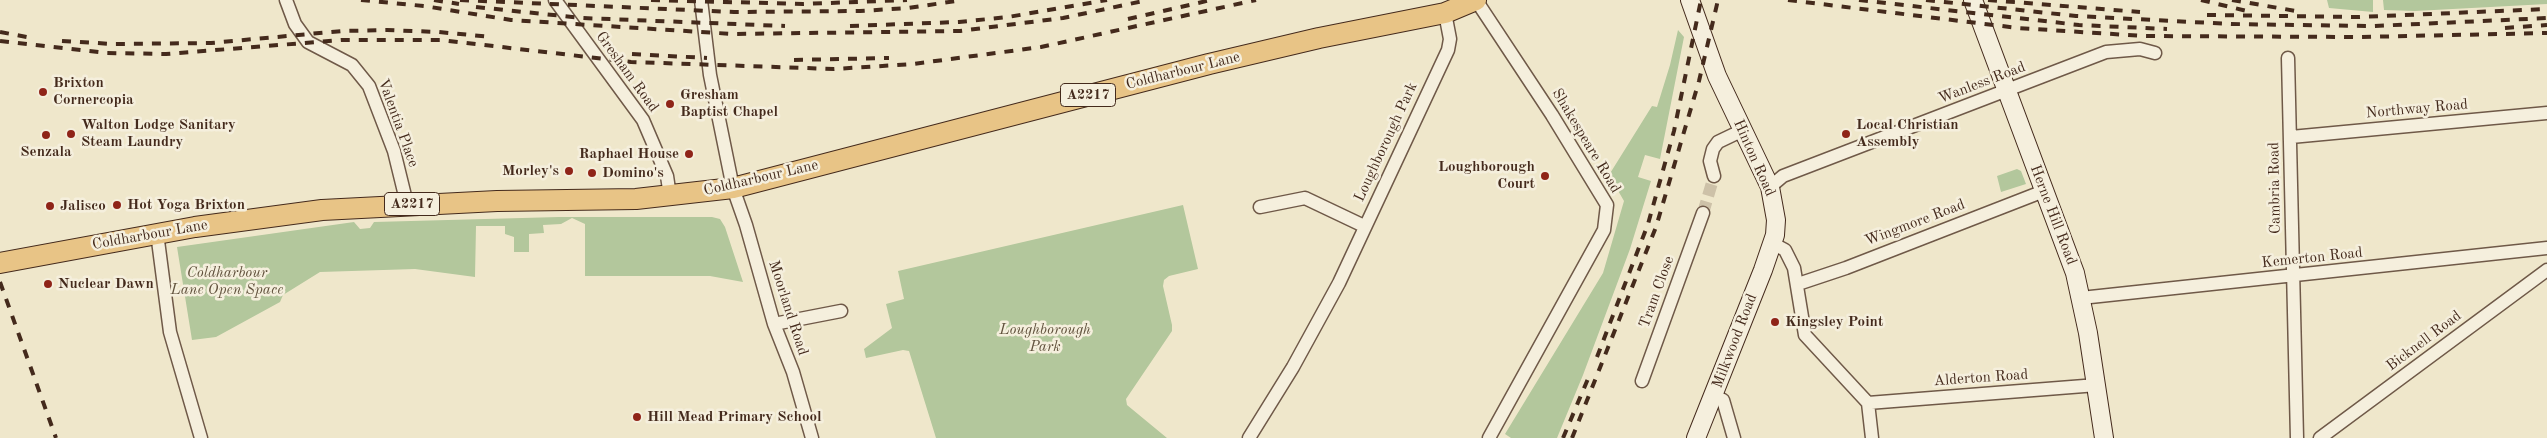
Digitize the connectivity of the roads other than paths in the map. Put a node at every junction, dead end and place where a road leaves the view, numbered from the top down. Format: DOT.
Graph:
graph roads {
  1 [pos="286,0"];
  2 [pos="555,0"];
  3 [pos="701,0"];
  4 [pos="1476,0"];
  5 [pos="1690,0"];
  6 [pos="1973,0"];
  7 [pos="1445,13"];
  8 [pos="2155,54"];
  9 [pos="2288,58"];
  10 [pos="2007,91"];
  11 [pos="2547,113"];
  12 [pos="1741,131"];
  13 [pos="2290,137"];
  14 [pos="1714,176"];
  15 [pos="1770,186"];
  16 [pos="733,188"];
  17 [pos="2044,191"];
  18 [pos="670,196"];
  19 [pos="407,204"];
  20 [pos="1260,207"];
  21 [pos="1703,214"];
  22 [pos="1364,226"];
  23 [pos="157,233"];
  24 [pos="1772,243"];
  25 [pos="2547,248"];
  26 [pos="0,263"];
  27 [pos="2547,270"];
  28 [pos="2294,276"];
  29 [pos="1798,284"];
  30 [pos="2081,298"];
  31 [pos="841,311"];
  32 [pos="774,324"];
  33 [pos="1642,381"];
  34 [pos="2097,385"];
  35 [pos="1714,396"];
  36 [pos="1868,403"];
  37 [pos="202,438"];
  38 [pos="812,438"];
  39 [pos="1249,438"];
  40 [pos="1489,438"];
  41 [pos="1696,438"];
  42 [pos="1734,438"];
  43 [pos="1872,438"];
  44 [pos="2104,438"];
  45 [pos="2297,438"];
  46 [pos="2320,438"];
  1 -- 19 [label="street, Valentia Place"];
  2 -- 18 [label="street, Gresham Road"];
  3 -- 16 [label="street, Moorland Road"];
  4 -- 7 [label="main road, Coldharbour Lane / A2217"];
  4 -- 40 [label="street, Shakespeare Road"];
  5 -- 12 [label="main road, Hinton Road"];
  6 -- 10 [label="main road, Herne Hill Road"];
  7 -- 16 [label="main road, Coldharbour Lane / A2217"];
  7 -- 22 [label="street, Loughborough Park"];
  8 -- 10 [label="street, Wanless Road"];
  9 -- 13 [label="street, Cambria Road"];
  10 -- 15 [label="street, Wanless Road"];
  10 -- 17 [label="main road, Herne Hill Road"];
  11 -- 13 [label="street, Northway Road"];
  12 -- 14 [label="street"];
  12 -- 15 [label="main road, Hinton Road"];
  13 -- 28 [label="street, Cambria Road"];
  15 -- 24 [label="main road, Hinton Road"];
  16 -- 18 [label="main road, Coldharbour Lane / A2217"];
  16 -- 32 [label="street, Moorland Road"];
  17 -- 29 [label="street, Wingmore Road"];
  17 -- 30 [label="main road, Herne Hill Road"];
  18 -- 19 [label="main road, Coldharbour Lane / A2217"];
  19 -- 23 [label="main road, Coldharbour Lane / A2217"];
  20 -- 22 [label="street"];
  21 -- 33 [label="street, Tram Close"];
  22 -- 39 [label="street, Loughborough Park"];
  23 -- 26 [label="main road, Coldharbour Lane / A2217"];
  23 -- 37 [label="street"];
  24 -- 29 [label="street"];
  24 -- 35 [label="main road, Milkwood Road"];
  25 -- 28 [label="street, Kemerton Road"];
  27 -- 46 [label="street, Bicknell Road"];
  28 -- 30 [label="street, Kemerton Road"];
  28 -- 45 [label="street, Cambria Road"];
  29 -- 36 [label="street"];
  30 -- 34 [label="main road, Herne Hill Road"];
  31 -- 32 [label="street"];
  32 -- 38 [label="street, Moorland Road"];
  34 -- 36 [label="street, Alderton Road"];
  34 -- 44 [label="main road, Herne Hill Road"];
  35 -- 41 [label="main road, Milkwood Road"];
  35 -- 42 [label="street"];
  36 -- 43 [label="street"];
}
